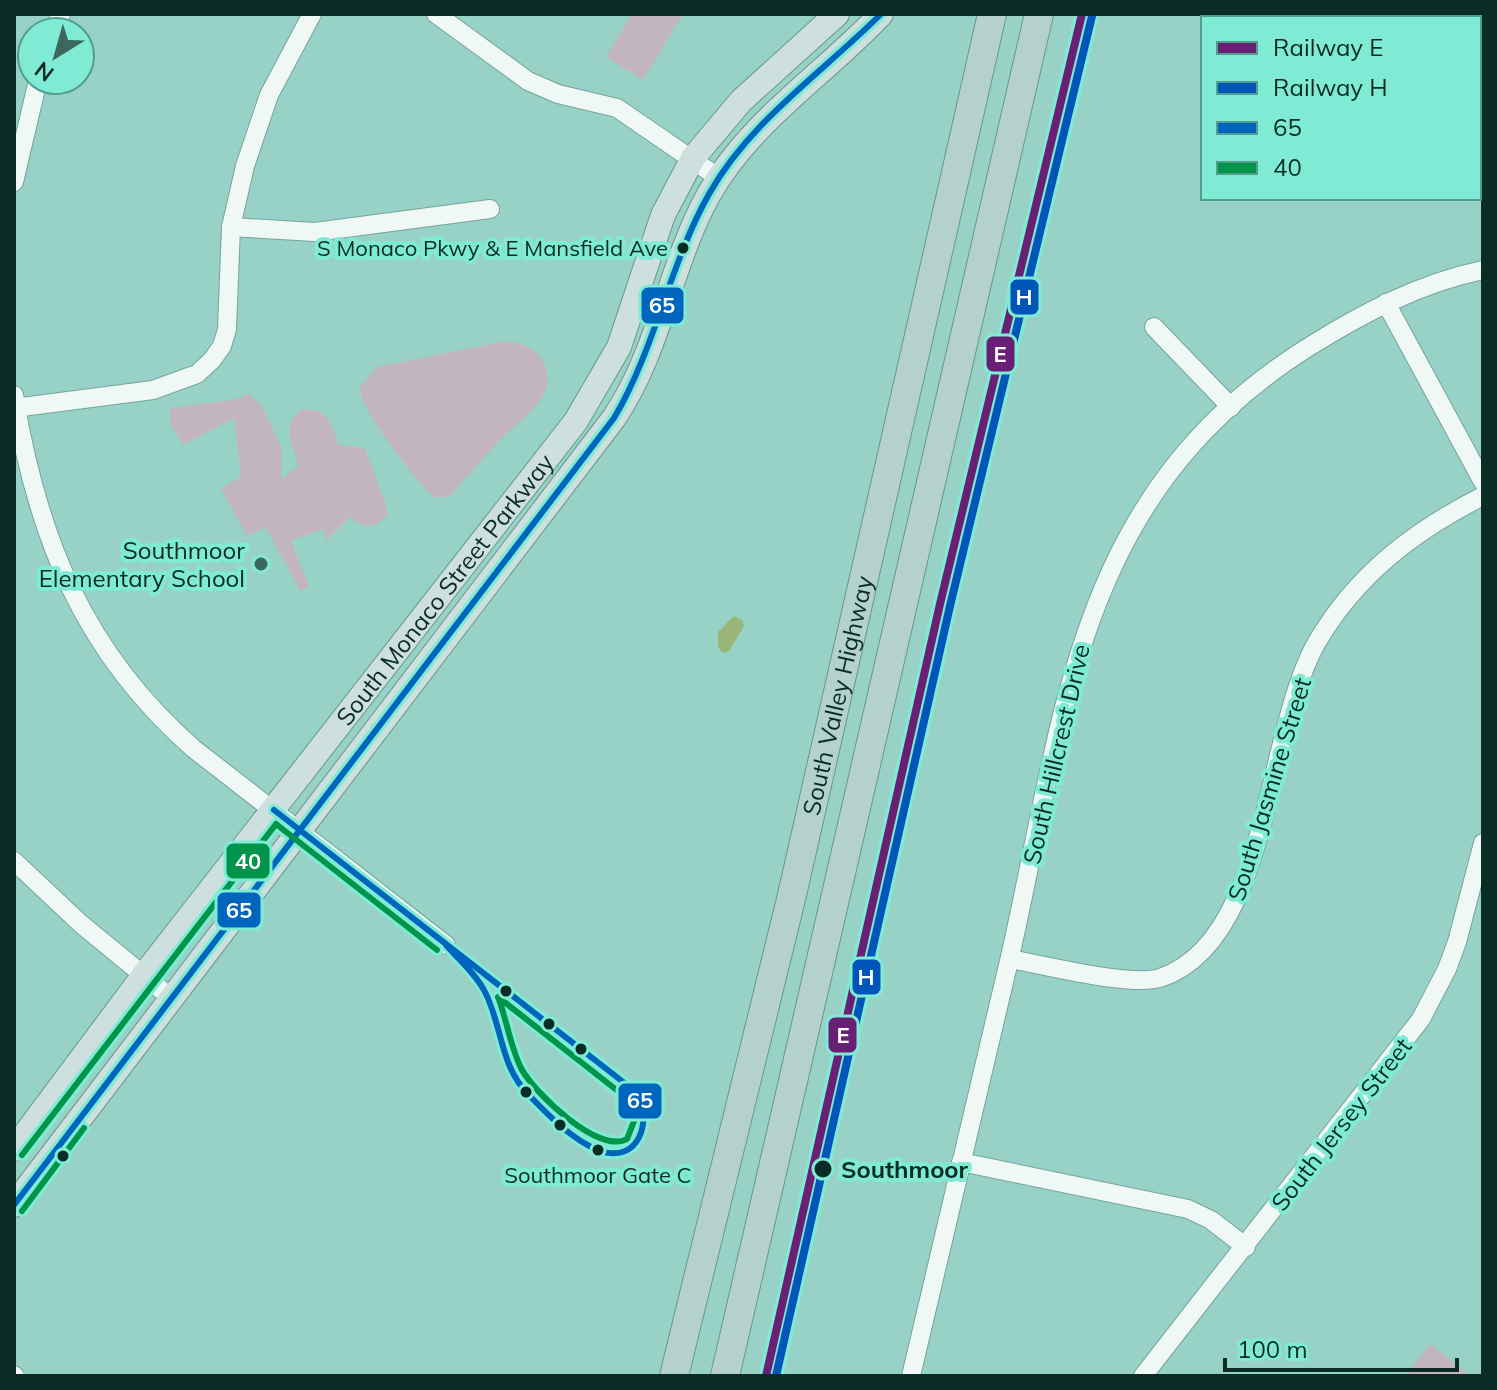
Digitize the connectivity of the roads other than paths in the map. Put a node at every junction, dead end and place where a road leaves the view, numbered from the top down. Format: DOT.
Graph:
graph roads {
  1 [pos="312,14"];
  2 [pos="436,14"];
  3 [pos="837,14"];
  4 [pos="881,14"];
  5 [pos="992,14"];
  6 [pos="1039,14"];
  7 [pos="34,96"];
  8 [pos="693,158"];
  9 [pos="719,178"];
  10 [pos="14,182"];
  11 [pos="490,209"];
  12 [pos="231,227"];
  13 [pos="1483,270"];
  14 [pos="1386,303"];
  15 [pos="1154,327"];
  16 [pos="15,404"];
  17 [pos="1231,407"];
  18 [pos="1483,482"];
  19 [pos="1483,496"];
  20 [pos="274,810"];
  21 [pos="299,831"];
  22 [pos="1483,843"];
  23 [pos="14,861"];
  24 [pos="446,945"];
  25 [pos="1010,959"];
  26 [pos="144,975"];
  27 [pos="170,997"];
  28 [pos="17,1140"];
  29 [pos="49,1159"];
  30 [pos="961,1162"];
  31 [pos="14,1205"];
  32 [pos="1246,1247"];
  33 [pos="674,1376"];
  34 [pos="725,1376"];
  35 [pos="911,1376"];
  36 [pos="1143,1376"];
  1 -- 12 [label="street"];
  2 -- 8 [label="street"];
  3 -- 8 [label="main road, South Monaco Street Parkway"];
  4 -- 9 [label="main road, South Monaco Street Parkway"];
  5 -- 33 [label="highway, South Valley Highway"];
  6 -- 34 [label="highway, South Valley Highway"];
  7 -- 10 [label="street"];
  8 -- 9 [label="street"];
  8 -- 20 [label="main road, South Monaco Street Parkway"];
  9 -- 21 [label="main road, South Monaco Street Parkway"];
  11 -- 12 [label="street"];
  12 -- 16 [label="street"];
  13 -- 14 [label="street, South Hillcrest Drive"];
  14 -- 17 [label="street, South Hillcrest Drive"];
  14 -- 18 [label="street"];
  15 -- 17 [label="street"];
  16 -- 20 [label="street"];
  17 -- 25 [label="street, South Hillcrest Drive"];
  19 -- 25 [label="street, South Jasmine Street"];
  20 -- 21 [label="street"];
  20 -- 26 [label="main road, South Monaco Street Parkway"];
  21 -- 24 [label="street"];
  21 -- 27 [label="main road, South Monaco Street Parkway"];
  22 -- 32 [label="street, South Jersey Street"];
  23 -- 26 [label="street"];
  25 -- 30 [label="street, South Hillcrest Drive"];
  26 -- 27 [label="street"];
  26 -- 28 [label="main road, South Monaco Street Parkway"];
  27 -- 29 [label="main road, South Monaco Street Parkway"];
  28 -- 29 [label="street"];
  29 -- 31 [label="main road, South Monaco Street Parkway"];
  30 -- 32 [label="street"];
  30 -- 35 [label="street, South Hillcrest Drive"];
  32 -- 36 [label="street, South Jersey Street"];
}
